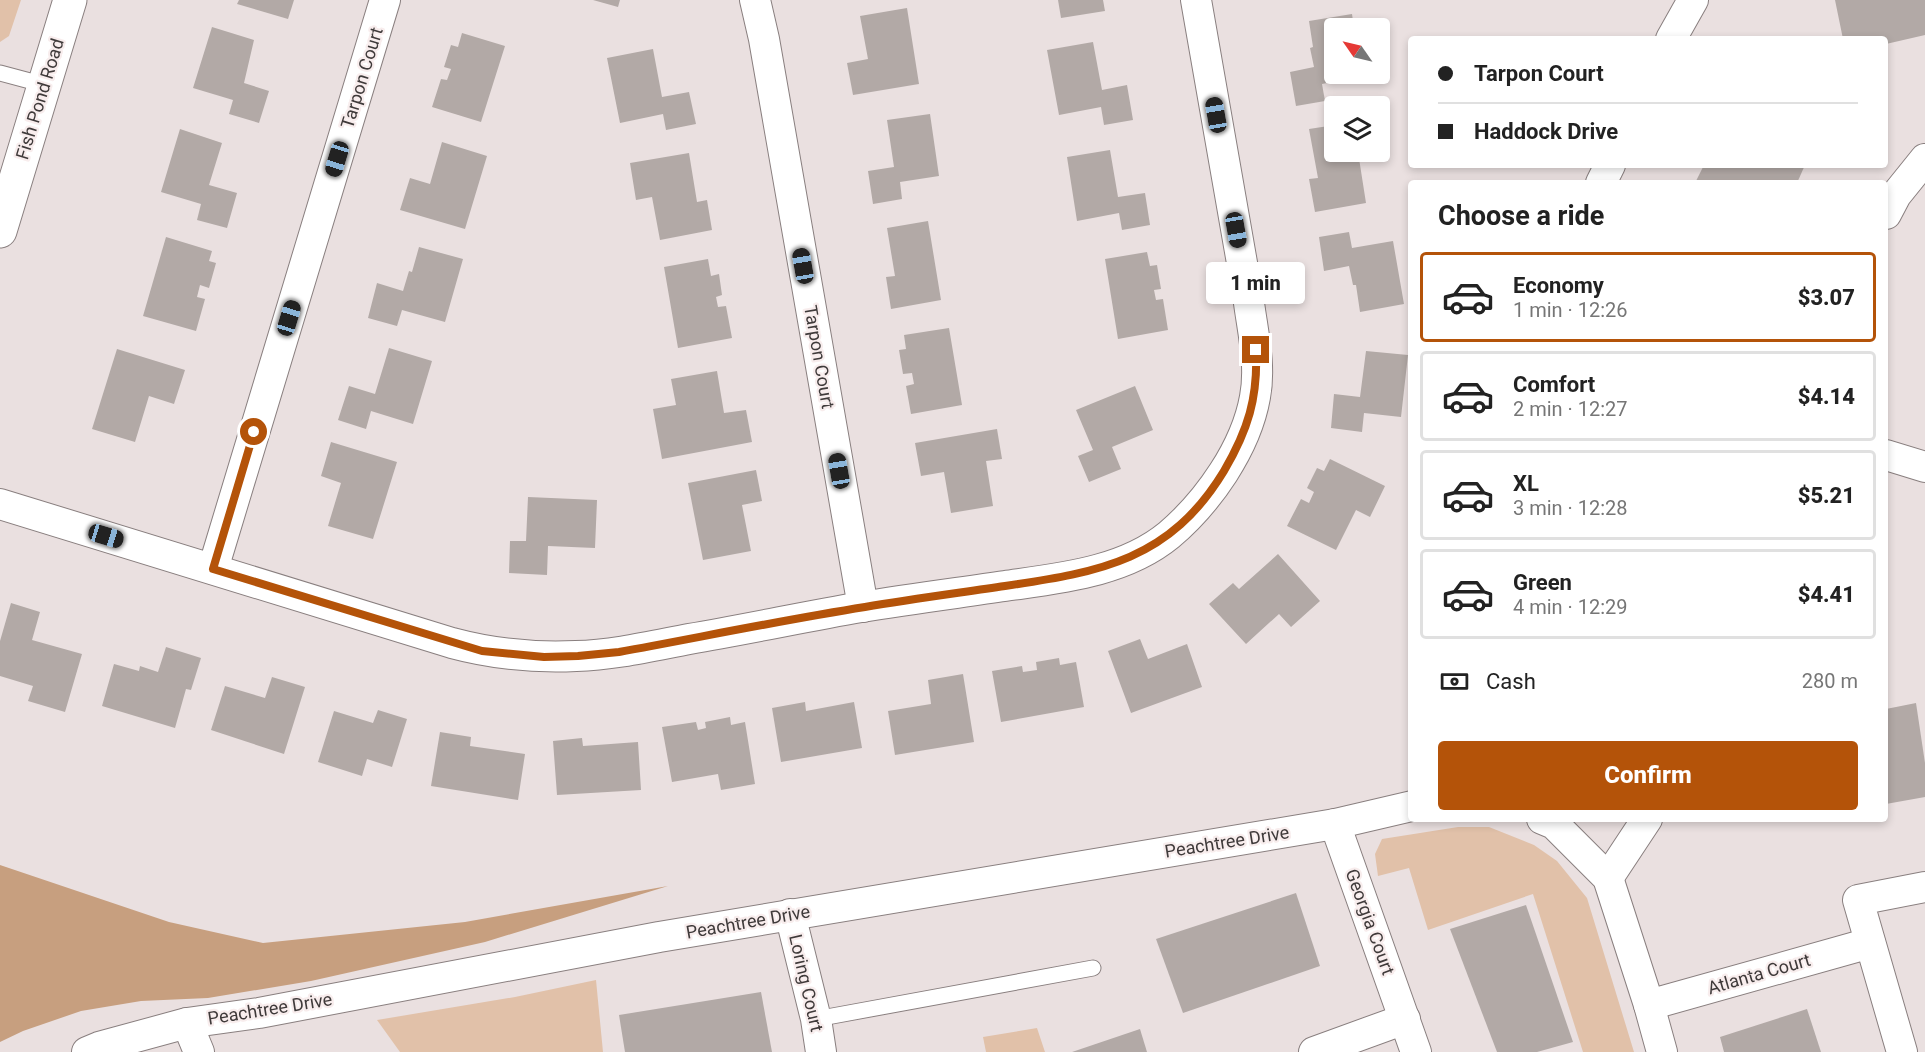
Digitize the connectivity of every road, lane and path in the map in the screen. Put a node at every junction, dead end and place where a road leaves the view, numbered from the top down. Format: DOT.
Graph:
graph roads {
  1 [pos="70,0"];
  2 [pos="385,0"];
  3 [pos="755,0"];
  4 [pos="1196,0"];
  5 [pos="1693,0"];
  6 [pos="1673,36"];
  7 [pos="0,73"];
  8 [pos="45,85"];
  9 [pos="1925,159"];
  10 [pos="1888,210"];
  11 [pos="0,231"];
  12 [pos="1888,456"];
  13 [pos="1925,467"];
  14 [pos="0,504"];
  15 [pos="213,569"];
  16 [pos="863,607"];
  17 [pos="1408,807"];
  18 [pos="1549,822"];
  19 [pos="1645,822"];
  20 [pos="1335,824"];
  21 [pos="1608,878"];
  22 [pos="1925,887"];
  23 [pos="790,914"];
  24 [pos="1870,943"];
  25 [pos="1093,968"];
  26 [pos="1649,1005"];
  27 [pos="816,1019"];
  28 [pos="1405,1019"];
  29 [pos="187,1023"];
  30 [pos="87,1052"];
  31 [pos="199,1052"];
  32 [pos="821,1052"];
  33 [pos="1314,1052"];
  34 [pos="1416,1052"];
  35 [pos="1662,1052"];
  36 [pos="1902,1052"];
  1 -- 8 [label="street, Fish Pond Road"];
  2 -- 15 [label="street, Tarpon Court"];
  3 -- 16 [label="street, Tarpon Court"];
  4 -- 16 [label="street"];
  5 -- 6 [label="street"];
  7 -- 8 [label="lane"];
  8 -- 11 [label="street, Fish Pond Road"];
  9 -- 10 [label="street"];
  12 -- 13 [label="street"];
  14 -- 15 [label="street"];
  15 -- 16 [label="street"];
  17 -- 20 [label="street, Peachtree Drive"];
  18 -- 21 [label="street"];
  19 -- 21 [label="street"];
  20 -- 23 [label="street, Peachtree Drive"];
  20 -- 28 [label="street, Georgia Court"];
  21 -- 26 [label="street"];
  22 -- 24 [label="street"];
  23 -- 27 [label="street, Loring Court"];
  23 -- 29 [label="street, Peachtree Drive"];
  24 -- 26 [label="street, Atlanta Court"];
  24 -- 36 [label="street"];
  25 -- 27 [label="lane"];
  26 -- 35 [label="street"];
  27 -- 32 [label="street, Loring Court"];
  28 -- 33 [label="street"];
  28 -- 34 [label="street, Georgia Court"];
  29 -- 30 [label="street, Peachtree Drive"];
  29 -- 31 [label="street"];
}
